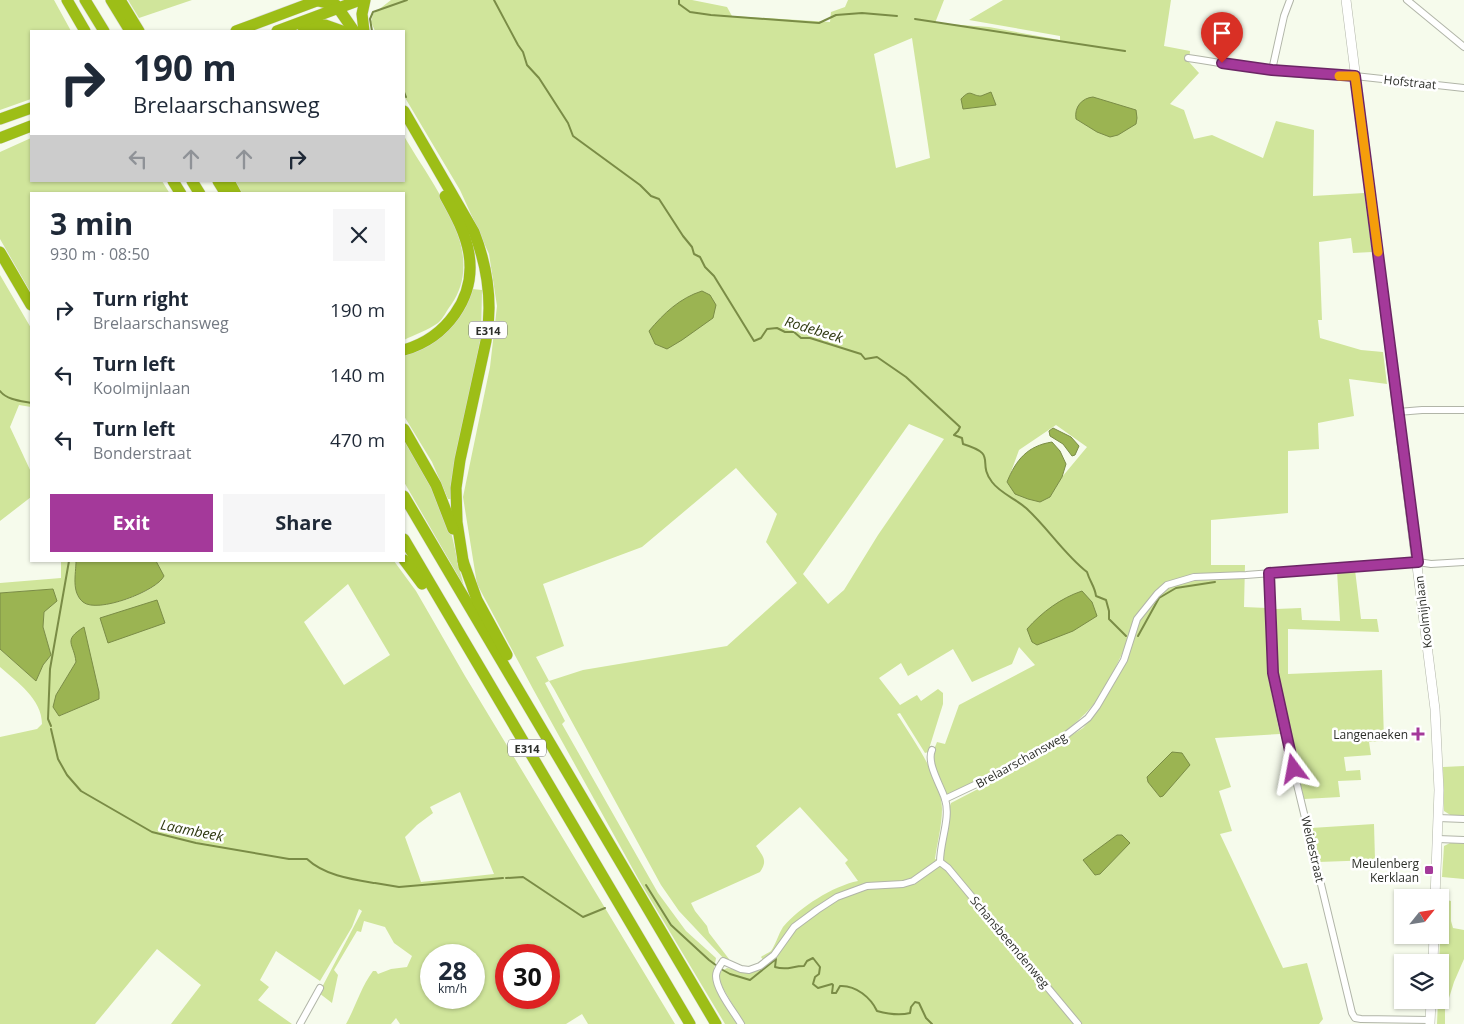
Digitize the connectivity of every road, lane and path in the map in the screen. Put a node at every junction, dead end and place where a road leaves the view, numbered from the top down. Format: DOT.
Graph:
graph roads {
  1 [pos="67,0"];
  2 [pos="86,0"];
  3 [pos="111,0"];
  4 [pos="120,0"];
  5 [pos="318,0"];
  6 [pos="360,0"];
  7 [pos="365,0"];
  8 [pos="1290,0"];
  9 [pos="1346,0"];
  10 [pos="1407,0"];
  11 [pos="339,8"];
  12 [pos="294,25"];
  13 [pos="84,30"];
  14 [pos="103,30"];
  15 [pos="129,30"];
  16 [pos="139,30"];
  17 [pos="239,30"];
  18 [pos="280,30"];
  19 [pos="339,30"];
  20 [pos="353,30"];
  21 [pos="364,30"];
  22 [pos="1464,47"];
  23 [pos="1188,58"];
  24 [pos="1272,70"];
  25 [pos="1355,76"];
  26 [pos="1464,88"];
  27 [pos="30,108"];
  28 [pos="405,113"];
  29 [pos="0,120"];
  30 [pos="30,126"];
  31 [pos="405,128"];
  32 [pos="0,138"];
  33 [pos="0,252"];
  34 [pos="30,303"];
  35 [pos="405,350"];
  36 [pos="1464,410"];
  37 [pos="1398,412"];
  38 [pos="405,431"];
  39 [pos="405,498"];
  40 [pos="405,542"];
  41 [pos="405,561"];
  42 [pos="1418,562"];
  43 [pos="1464,562"];
  44 [pos="464,567"];
  45 [pos="1269,573"];
  46 [pos="438,598"];
  47 [pos="554,750"];
  48 [pos="932,750"];
  49 [pos="946,799"];
  50 [pos="1438,818"];
  51 [pos="1464,819"];
  52 [pos="1438,839"];
  53 [pos="1464,840"];
  54 [pos="940,862"];
  55 [pos="1435,889"];
  56 [pos="320,988"];
  57 [pos="1431,1009"];
  58 [pos="1430,1022"];
  59 [pos="300,1024"];
  60 [pos="690,1024"];
  61 [pos="716,1024"];
  62 [pos="741,1024"];
  63 [pos="1078,1024"];
  1 -- 13 [label="highway"];
  2 -- 14 [label="highway"];
  3 -- 15 [label="highway"];
  4 -- 16 [label="highway"];
  5 -- 11 [label="highway"];
  5 -- 17 [label="highway"];
  6 -- 11 [label="highway"];
  7 -- 21 [label="highway"];
  8 -- 24 [label="street"];
  9 -- 25 [label="street, Koolmijnlaan"];
  10 -- 22 [label="street"];
  11 -- 12 [label="highway"];
  11 -- 20 [label="highway"];
  12 -- 18 [label="highway"];
  12 -- 19 [label="highway"];
  23 -- 24 [label="street, Hofstraat"];
  24 -- 25 [label="street, Hofstraat"];
  25 -- 26 [label="street, Hofstraat"];
  25 -- 37 [label="street, Koolmijnlaan"];
  27 -- 29 [label="highway"];
  28 -- 44 [label="highway, E314"];
  30 -- 32 [label="highway"];
  31 -- 35 [label="highway, E314"];
  33 -- 34 [label="highway"];
  36 -- 37 [label="street"];
  37 -- 42 [label="street, Koolmijnlaan"];
  38 -- 44 [label="highway, E314"];
  39 -- 47 [label="highway, E314"];
  40 -- 46 [label="highway, E314"];
  41 -- 46 [label="highway, E314"];
  42 -- 43 [label="street, Brelaarschansweg"];
  42 -- 45 [label="street, Brelaarschansweg"];
  42 -- 50 [label="street, Koolmijnlaan"];
  44 -- 47 [label="highway, E314"];
  45 -- 49 [label="street, Brelaarschansweg"];
  45 -- 58 [label="street, Weidestraat"];
  46 -- 60 [label="highway, E314"];
  47 -- 61 [label="highway, E314"];
  48 -- 49 [label="street"];
  49 -- 54 [label="street"];
  50 -- 51 [label="street"];
  50 -- 52 [label="street, Koolmijnlaan"];
  52 -- 53 [label="street"];
  52 -- 55 [label="street, Koolmijnlaan"];
  54 -- 62 [label="street"];
  54 -- 63 [label="street, Schansbeemdenweg"];
  56 -- 59 [label="street"];
  57 -- 58 [label="street"];
}
